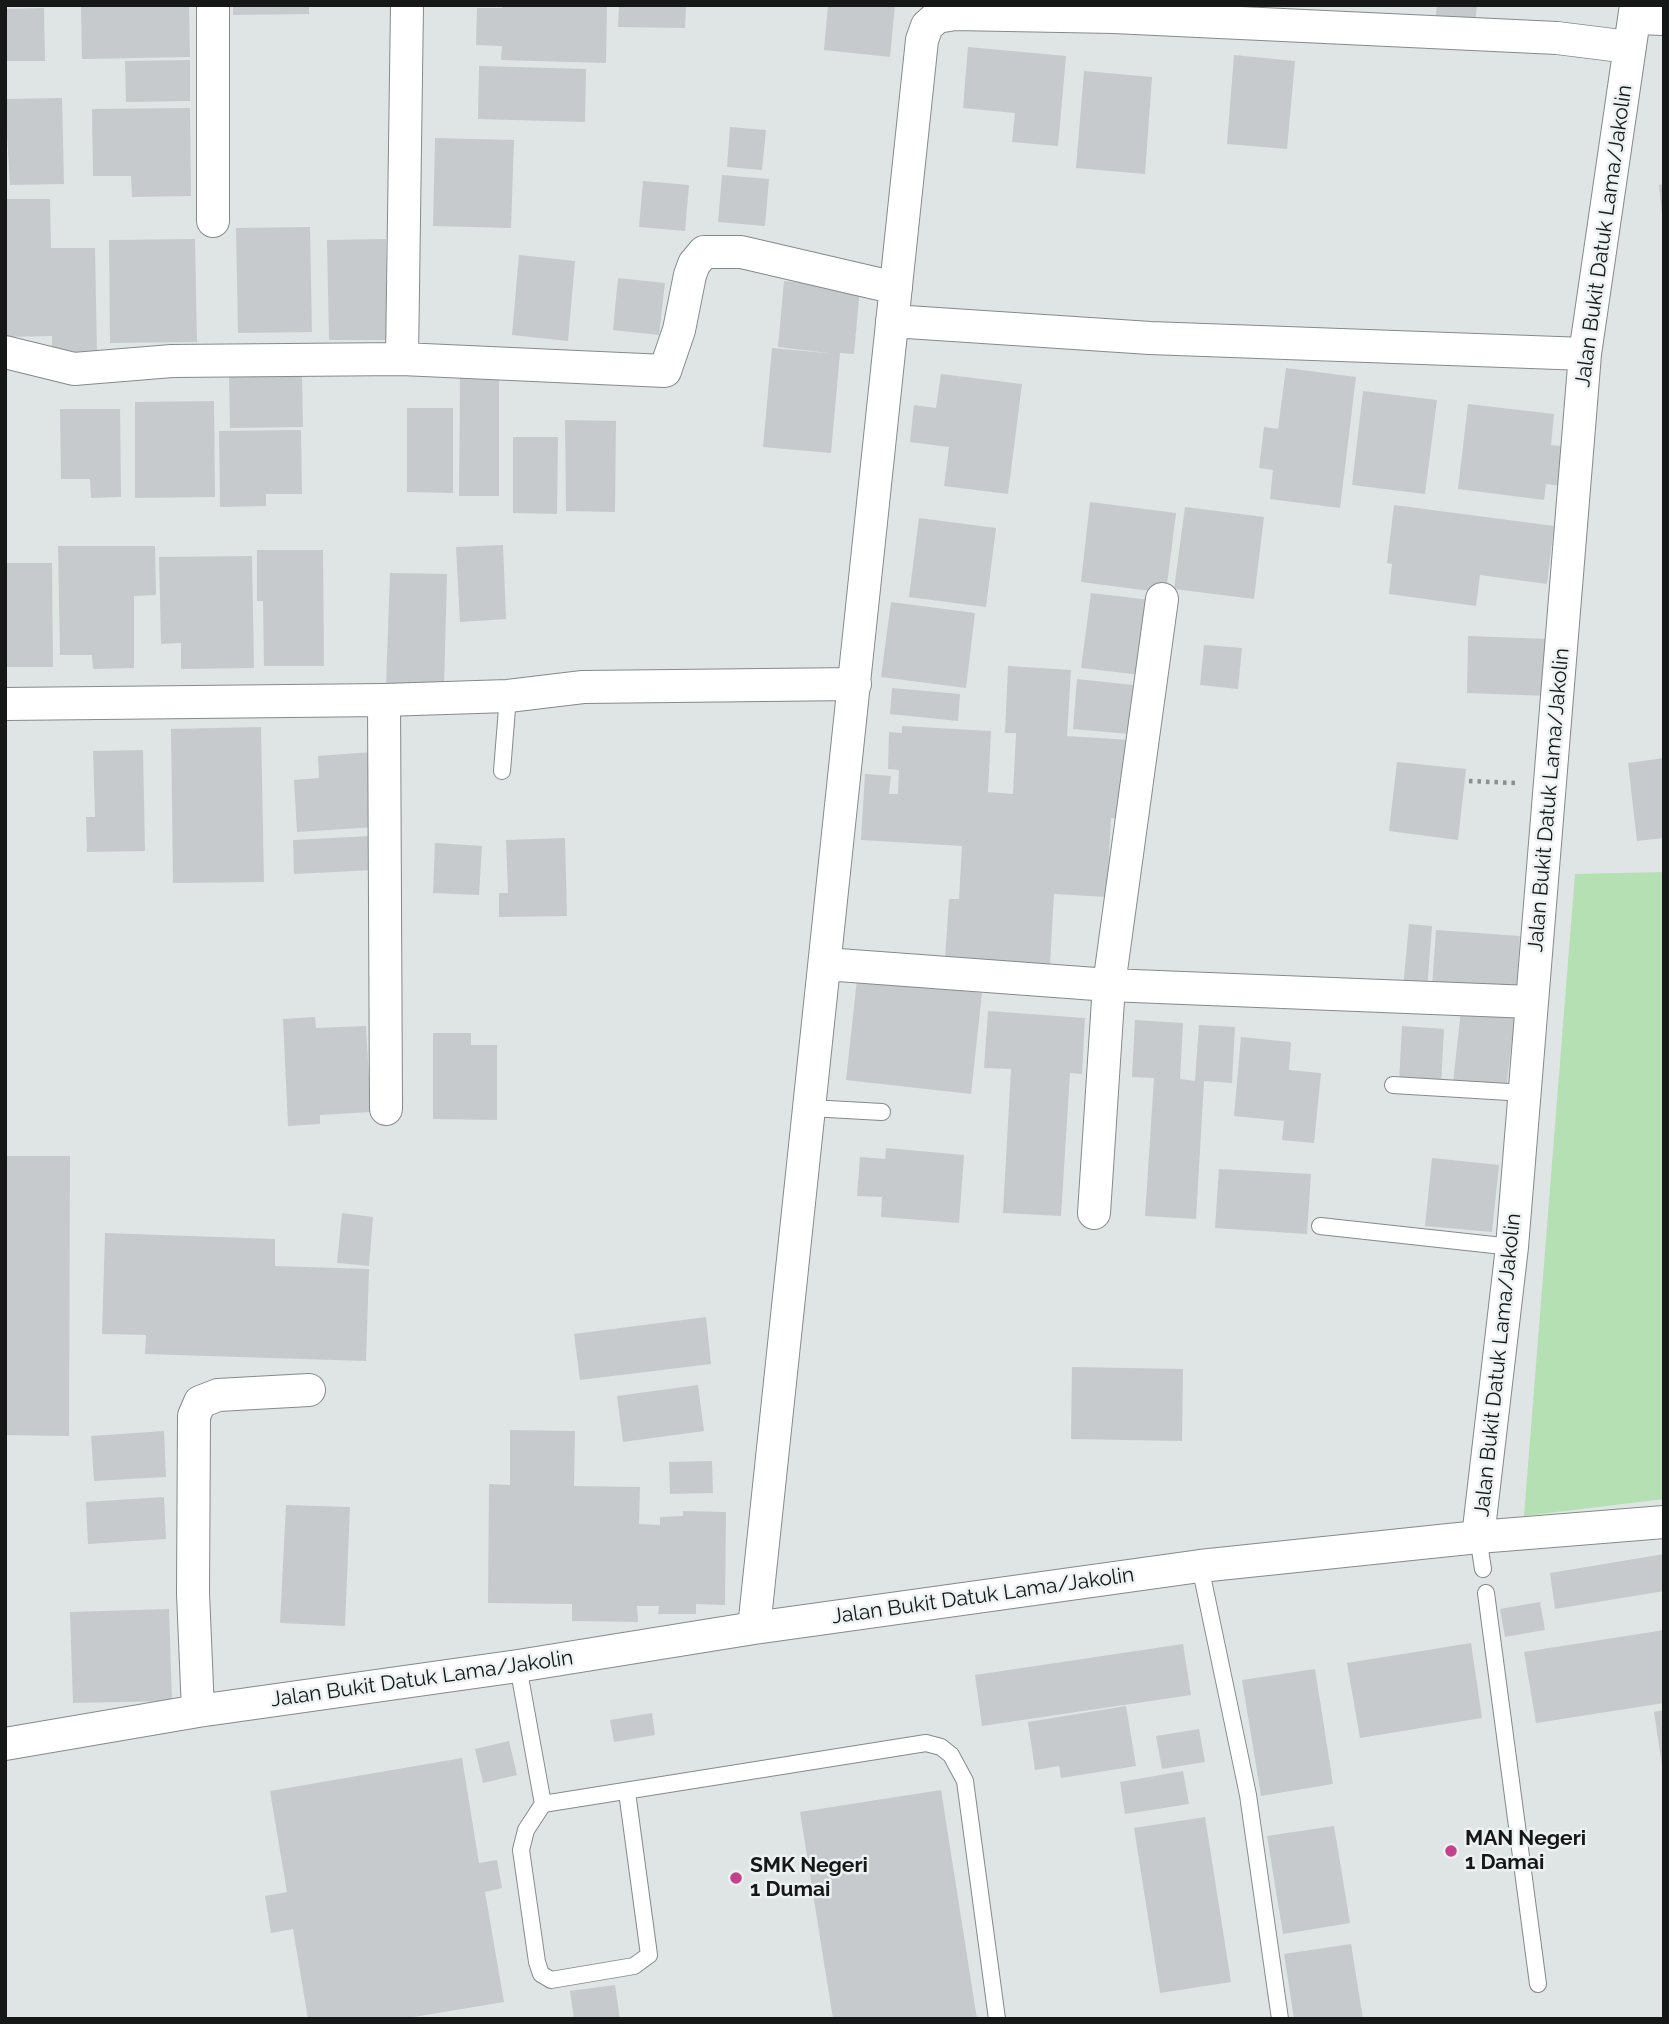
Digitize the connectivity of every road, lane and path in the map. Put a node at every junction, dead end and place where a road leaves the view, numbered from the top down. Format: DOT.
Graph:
graph roads {
  1 [pos="212,5"];
  2 [pos="407,5"];
  3 [pos="1641,22"];
  4 [pos="213,221"];
  5 [pos="896,288"];
  6 [pos="892,321"];
  7 [pos="5,352"];
  8 [pos="1585,354"];
  9 [pos="402,359"];
  10 [pos="1161,599"];
  11 [pos="855,684"];
  12 [pos="508,696"];
  13 [pos="384,700"];
  14 [pos="5,704"];
  15 [pos="502,771"];
  16 [pos="1468,781"];
  17 [pos="1551,784"];
  18 [pos="825,964"];
  19 [pos="1109,985"];
  20 [pos="1531,1002"];
  21 [pos="1392,1086"];
  22 [pos="1525,1093"];
  23 [pos="810,1108"];
  24 [pos="386,1109"];
  25 [pos="882,1112"];
  26 [pos="1094,1213"];
  27 [pos="1320,1226"];
  28 [pos="1512,1247"];
  29 [pos="309,1390"];
  30 [pos="1664,1522"];
  31 [pos="1478,1537"];
  32 [pos="1200,1566"];
  33 [pos="1483,1569"];
  34 [pos="1486,1593"];
  35 [pos="754,1628"];
  36 [pos="519,1666"];
  37 [pos="198,1711"];
  38 [pos="5,1744"];
  39 [pos="627,1792"];
  40 [pos="543,1804"];
  41 [pos="1538,1984"];
  42 [pos="997,2019"];
  43 [pos="1280,2019"];
  1 -- 4 [label="street"];
  2 -- 9 [label="street"];
  3 -- 5 [label="street"];
  3 -- 8 [label="street, Jalan Bukit Datuk Lama/Jakolin"];
  5 -- 6 [label="street"];
  5 -- 9 [label="street"];
  6 -- 8 [label="street"];
  6 -- 11 [label="street"];
  7 -- 9 [label="street"];
  8 -- 17 [label="street, Jalan Bukit Datuk Lama/Jakolin"];
  10 -- 19 [label="street"];
  11 -- 12 [label="street"];
  11 -- 18 [label="street"];
  12 -- 13 [label="street"];
  12 -- 15 [label="lane"];
  13 -- 14 [label="street"];
  13 -- 24 [label="street"];
  16 -- 17 [label="path"];
  17 -- 20 [label="street, Jalan Bukit Datuk Lama/Jakolin"];
  18 -- 19 [label="street"];
  18 -- 23 [label="street"];
  19 -- 20 [label="street"];
  19 -- 26 [label="street"];
  20 -- 22 [label="street, Jalan Bukit Datuk Lama/Jakolin"];
  21 -- 22 [label="lane"];
  22 -- 28 [label="street, Jalan Bukit Datuk Lama/Jakolin"];
  23 -- 25 [label="lane"];
  23 -- 35 [label="street"];
  27 -- 28 [label="lane"];
  28 -- 31 [label="street, Jalan Bukit Datuk Lama/Jakolin"];
  29 -- 37 [label="street"];
  30 -- 31 [label="street"];
  31 -- 32 [label="street, Jalan Bukit Datuk Lama/Jakolin"];
  31 -- 33 [label="lane"];
  32 -- 35 [label="street, Jalan Bukit Datuk Lama/Jakolin"];
  32 -- 43 [label="lane"];
  34 -- 41 [label="lane"];
  35 -- 36 [label="street, Jalan Bukit Datuk Lama/Jakolin"];
  36 -- 37 [label="street, Jalan Bukit Datuk Lama/Jakolin"];
  36 -- 40 [label="lane"];
  37 -- 38 [label="street, Jalan Bukit Datuk Lama/Jakolin"];
  39 -- 40 [label="lane"];
  39 -- 40 [label="lane"];
  39 -- 42 [label="lane"];
}
